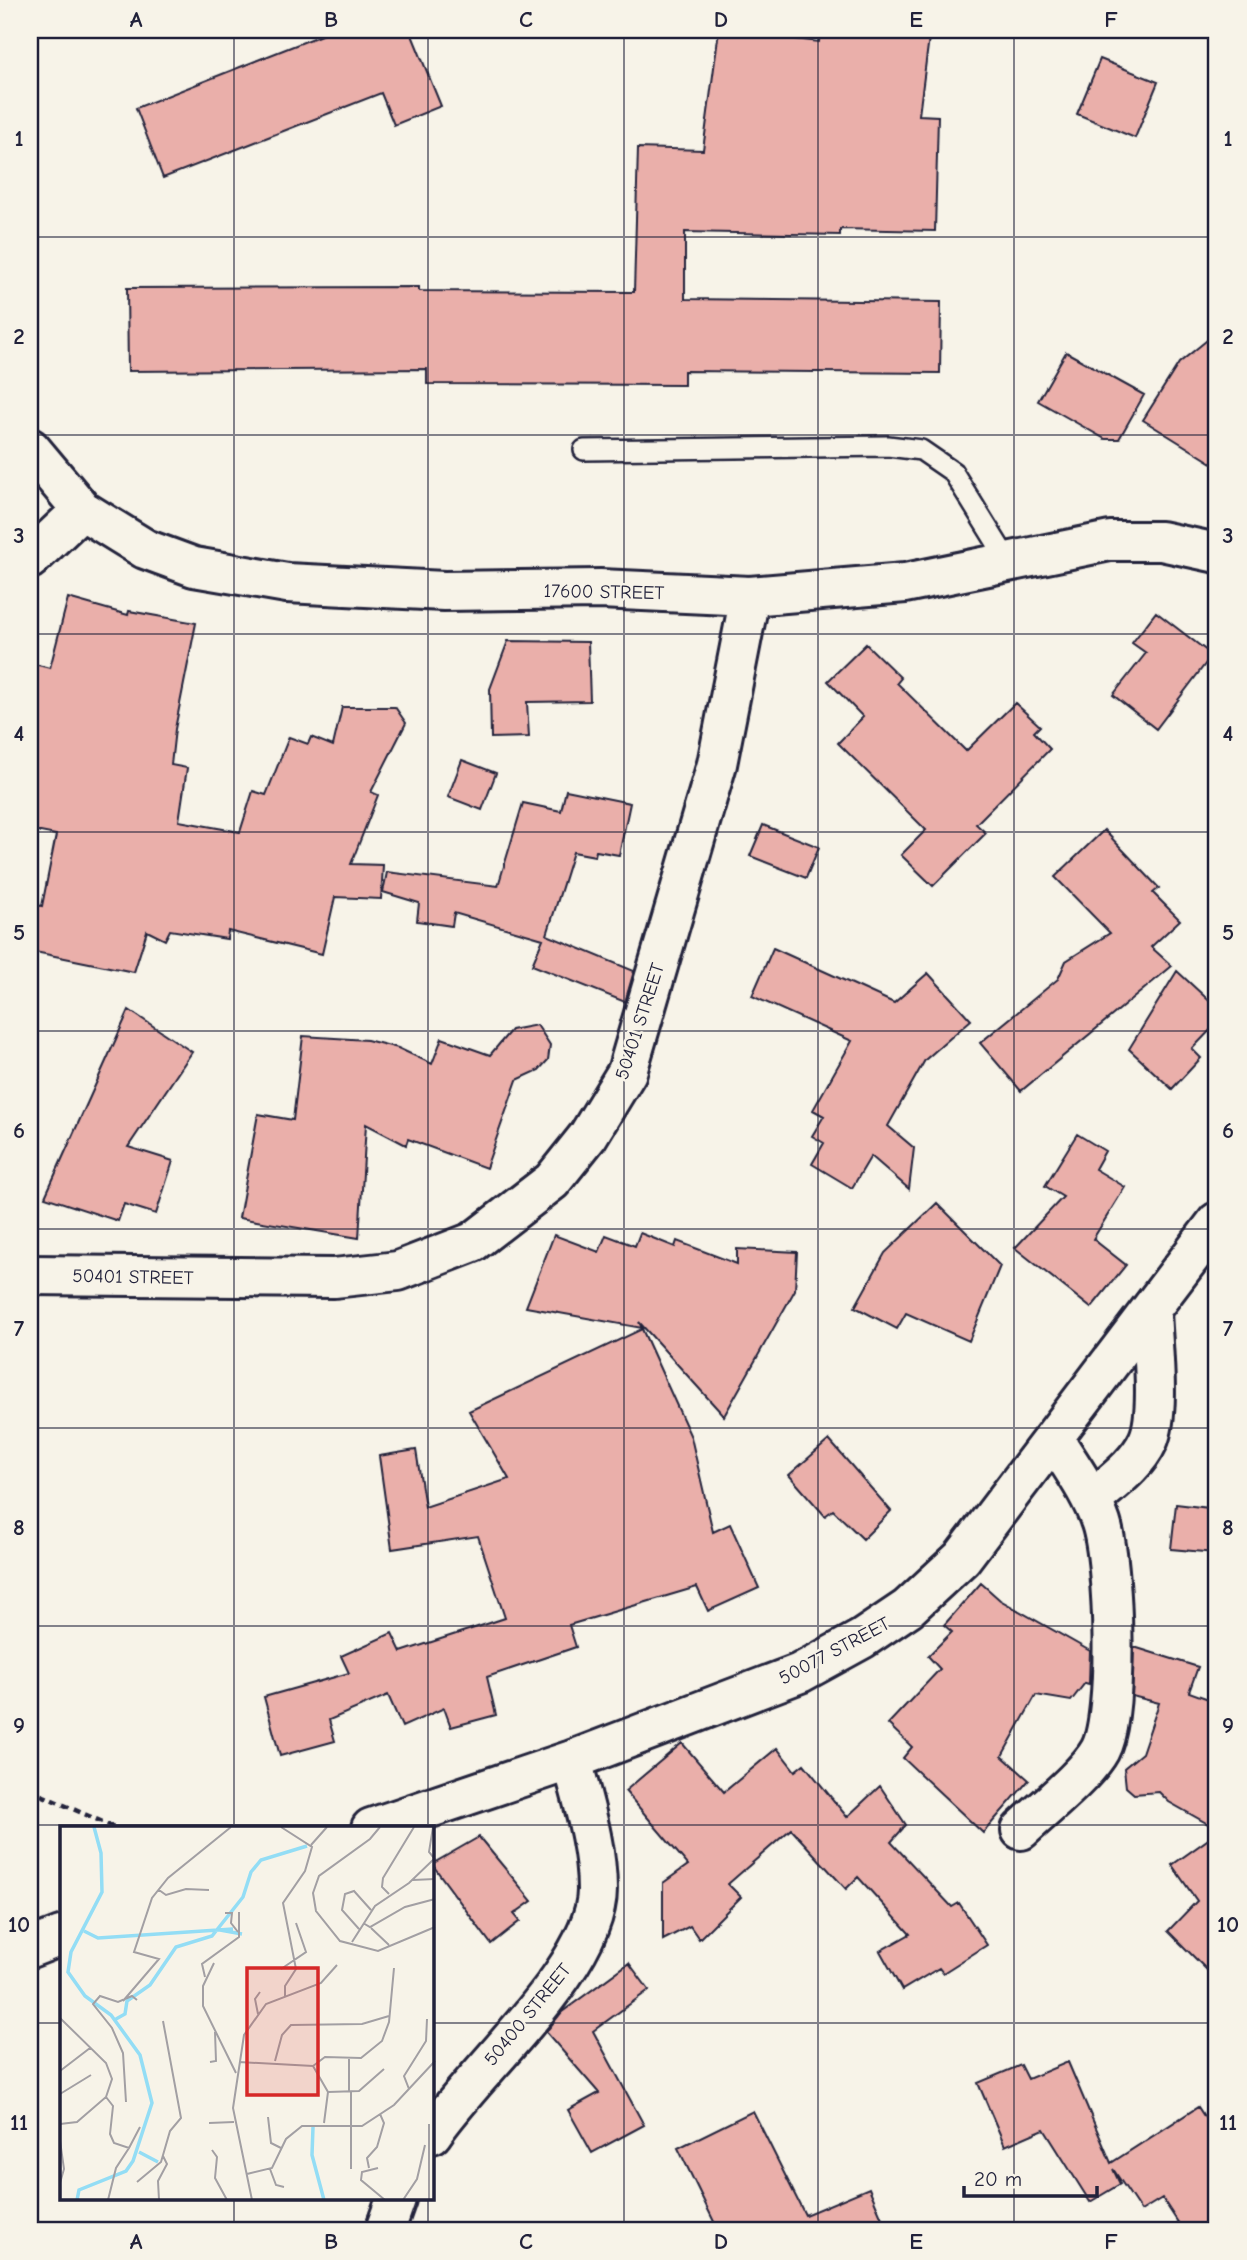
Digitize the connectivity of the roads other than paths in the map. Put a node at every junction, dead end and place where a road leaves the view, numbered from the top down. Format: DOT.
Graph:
graph roads {
  1 [pos="30,448"];
  2 [pos="584,450"];
  3 [pos="82,510"];
  4 [pos="1217,553"];
  5 [pos="30,559"];
  6 [pos="1008,561"];
  7 [pos="750,596"];
  8 [pos="1217,1222"];
  9 [pos="30,1275"];
  10 [pos="1151,1310"];
  11 [pos="1054,1439"];
  12 [pos="1091,1500"];
  13 [pos="572,1760"];
  14 [pos="377,1826"];
  15 [pos="1021,1830"];
  16 [pos="60,1937"];
  17 [pos="30,1948"];
  18 [pos="434,2132"];
  19 [pos="396,2200"];
  20 [pos="385,2230"];
  1 -- 3 [label="street, 17600 STREET"];
  2 -- 6 [label="lane"];
  3 -- 5 [label="street"];
  3 -- 7 [label="street, 17600 STREET"];
  4 -- 6 [label="street, 17600 STREET"];
  6 -- 7 [label="street, 17600 STREET"];
  7 -- 9 [label="street, 50401 STREET"];
  8 -- 10 [label="street, 50077 STREET"];
  10 -- 11 [label="street, 50077 STREET"];
  10 -- 12 [label="street"];
  11 -- 12 [label="street"];
  11 -- 13 [label="street, 50077 STREET"];
  12 -- 15 [label="street"];
  13 -- 14 [label="street, 50077 STREET"];
  13 -- 18 [label="street, 50400 STREET"];
  16 -- 17 [label="street"];
  19 -- 20 [label="street"];
}
